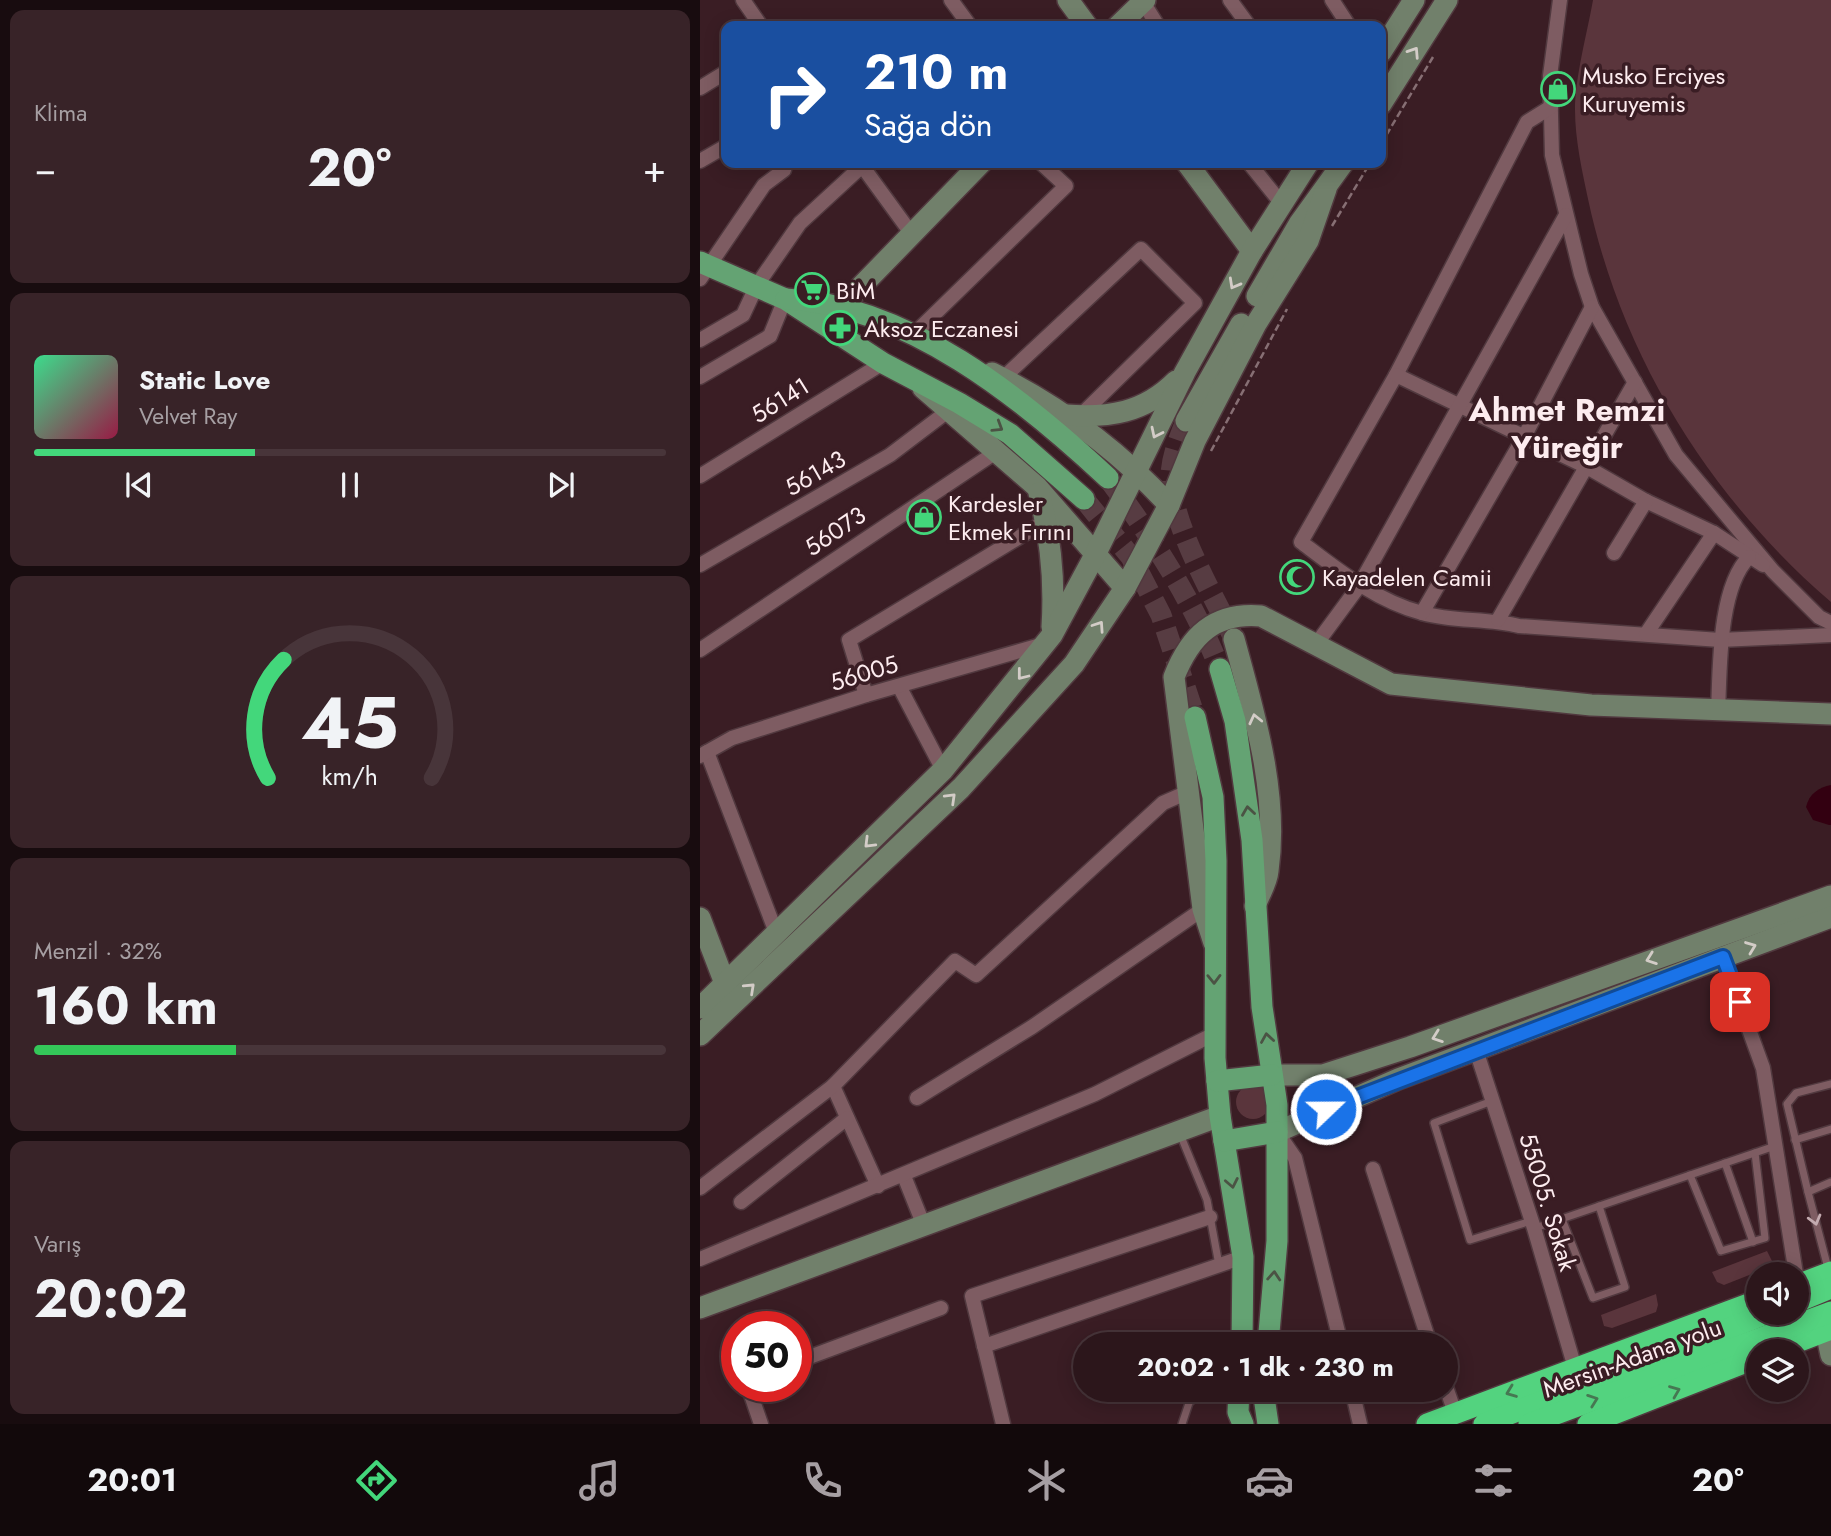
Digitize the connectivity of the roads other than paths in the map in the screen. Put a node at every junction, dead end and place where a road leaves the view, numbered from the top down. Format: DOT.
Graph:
graph roads {
  1 [pos="743,0"];
  2 [pos="951,0"];
  3 [pos="1068,0"];
  4 [pos="1230,0"];
  5 [pos="1332,0"];
  6 [pos="1415,0"];
  7 [pos="1447,0"];
  8 [pos="1560,0"];
  9 [pos="1144,1"];
  10 [pos="758,21"];
  11 [pos="966,21"];
  12 [pos="1083,21"];
  13 [pos="1123,21"];
  14 [pos="1155,21"];
  15 [pos="1245,21"];
  16 [pos="1346,21"];
  17 [pos="1386,44"];
  18 [pos="721,75"];
  19 [pos="700,88"];
  20 [pos="1386,96"];
  21 [pos="1551,107"];
  22 [pos="721,149"];
  23 [pos="700,161"];
  24 [pos="858,168"];
  25 [pos="865,168"];
  26 [pos="976,168"];
  27 [pos="1046,168"];
  28 [pos="1191,168"];
  29 [pos="1253,168"];
  30 [pos="1305,168"];
  31 [pos="1340,168"];
  32 [pos="785,170"];
  33 [pos="1326,189"];
  34 [pos="1282,204"];
  35 [pos="1566,215"];
  36 [pos="911,233"];
  37 [pos="1252,251"];
  38 [pos="702,269"];
  39 [pos="757,285"];
  40 [pos="785,299"];
  41 [pos="1592,307"];
  42 [pos="840,308"];
  43 [pos="877,318"];
  44 [pos="914,334"];
  45 [pos="700,340"];
  46 [pos="863,349"];
  47 [pos="953,355"];
  48 [pos="883,363"];
  49 [pos="1185,372"];
  50 [pos="1396,375"];
  51 [pos="700,377"];
  52 [pos="1002,379"];
  53 [pos="917,382"];
  54 [pos="1635,382"];
  55 [pos="1459,405"];
  56 [pos="948,411"];
  57 [pos="1073,415"];
  58 [pos="1186,421"];
  59 [pos="1524,437"];
  60 [pos="996,452"];
  61 [pos="1585,466"];
  62 [pos="1138,471"];
  63 [pos="700,476"];
  64 [pos="1108,478"];
  65 [pos="1037,487"];
  66 [pos="1084,499"];
  67 [pos="1646,501"];
  68 [pos="1169,505"];
  69 [pos="1046,521"];
  70 [pos="1714,533"];
  71 [pos="1614,553"];
  72 [pos="1095,555"];
  73 [pos="1749,557"];
  74 [pos="700,565"];
  75 [pos="1773,572"];
  76 [pos="1359,586"];
  77 [pos="1125,588"];
  78 [pos="1422,614"];
  79 [pos="1497,620"];
  80 [pos="1831,623"];
  81 [pos="1646,634"];
  82 [pos="1831,635"];
  83 [pos="1049,639"];
  84 [pos="1234,639"];
  85 [pos="1720,640"];
  86 [pos="1317,643"];
  87 [pos="700,650"];
  88 [pos="1074,664"];
  89 [pos="1220,669"];
  90 [pos="899,685"];
  91 [pos="866,695"];
  92 [pos="1718,712"];
  93 [pos="1831,714"];
  94 [pos="1195,717"];
  95 [pos="703,754"];
  96 [pos="943,770"];
  97 [pos="1188,792"];
  98 [pos="1831,895"];
  99 [pos="1255,906"];
  100 [pos="1203,909"];
  101 [pos="1831,917"];
  102 [pos="700,918"];
  103 [pos="777,935"];
  104 [pos="1214,943"];
  105 [pos="1723,957"];
  106 [pos="726,986"];
  107 [pos="700,1008"];
  108 [pos="1216,1033"];
  109 [pos="700,1035"];
  110 [pos="1476,1051"];
  111 [pos="1272,1075"];
  112 [pos="1217,1082"];
  113 [pos="1831,1084"];
  114 [pos="833,1086"];
  115 [pos="917,1098"];
  116 [pos="1492,1101"];
  117 [pos="1220,1116"];
  118 [pos="848,1118"];
  119 [pos="1831,1129"];
  120 [pos="1178,1131"];
  121 [pos="1277,1132"];
  122 [pos="1224,1140"];
  123 [pos="1795,1140"];
  124 [pos="1777,1145"];
  125 [pos="1755,1153"];
  126 [pos="1725,1163"];
  127 [pos="1373,1169"];
  128 [pos="1690,1175"];
  129 [pos="904,1176"];
  130 [pos="1831,1182"];
  131 [pos="878,1186"];
  132 [pos="700,1188"];
  133 [pos="1808,1192"];
  134 [pos="741,1202"];
  135 [pos="1599,1206"];
  136 [pos="1210,1217"];
  137 [pos="1562,1219"];
  138 [pos="1533,1224"];
  139 [pos="924,1226"];
  140 [pos="1753,1242"];
  141 [pos="1243,1257"];
  142 [pos="700,1259"];
  143 [pos="1794,1262"];
  144 [pos="1219,1265"];
  145 [pos="1830,1278"];
  146 [pos="1809,1281"];
  147 [pos="1809,1293"];
  148 [pos="1746,1305"];
  149 [pos="700,1308"];
  150 [pos="941,1308"];
  151 [pos="1746,1322"];
  152 [pos="1829,1324"];
  153 [pos="1242,1332"];
  154 [pos="1269,1332"];
  155 [pos="1338,1332"];
  156 [pos="1426,1332"];
  157 [pos="1798,1339"];
  158 [pos="984,1346"];
  159 [pos="1831,1355"];
  160 [pos="812,1356"];
  161 [pos="1746,1362"];
  162 [pos="1575,1368"];
  163 [pos="753,1402"];
  164 [pos="1190,1402"];
  165 [pos="1239,1402"];
  166 [pos="1265,1402"];
  167 [pos="1355,1402"];
  168 [pos="1451,1402"];
  169 [pos="1455,1413"];
  170 [pos="1238,1420"];
  171 [pos="761,1424"];
  172 [pos="1003,1424"];
  173 [pos="1181,1424"];
  174 [pos="1268,1424"];
  175 [pos="1360,1424"];
  176 [pos="1427,1424"];
  177 [pos="1484,1424"];
  178 [pos="1529,1424"];
  179 [pos="1588,1424"];
  1 -- 10 [label="street"];
  2 -- 11 [label="street"];
  3 -- 12 [label="main road"];
  4 -- 15 [label="street"];
  5 -- 16 [label="street"];
  6 -- 17 [label="main road"];
  20 -- 7 [label="main road, one-way"];
  8 -- 21 [label="street"];
  9 -- 13 [label="main road"];
  9 -- 14 [label="street"];
  18 -- 19 [label="street"];
  21 -- 35 [label="street"];
  21 -- 50 [label="street"];
  22 -- 23 [label="street"];
  24 -- 39 [label="street"];
  25 -- 36 [label="street"];
  26 -- 36 [label="main road"];
  27 -- 44 [label="street"];
  28 -- 37 [label="main road"];
  29 -- 34 [label="street"];
  30 -- 34 [label="main road"];
  31 -- 33 [label="main road"];
  32 -- 38 [label="street"];
  33 -- 58 [label="main road"];
  33 -- 68 [label="main road"];
  34 -- 37 [label="main road"];
  35 -- 41 [label="street"];
  35 -- 55 [label="street"];
  36 -- 42 [label="main road"];
  37 -- 49 [label="main road, one-way"];
  38 -- 39 [label="main road"];
  39 -- 40 [label="main road"];
  39 -- 45 [label="street"];
  40 -- 42 [label="main road"];
  40 -- 46 [label="main road"];
  40 -- 51 [label="street"];
  41 -- 54 [label="street"];
  41 -- 59 [label="street"];
  42 -- 43 [label="main road"];
  43 -- 44 [label="main road"];
  43 -- 46 [label="main road"];
  44 -- 47 [label="main road"];
  46 -- 48 [label="main road"];
  47 -- 52 [label="main road"];
  47 -- 64 [label="main road"];
  48 -- 53 [label="main road"];
  48 -- 63 [label="street, 56141"];
  49 -- 57 [label="main road"];
  49 -- 62 [label="main road, one-way"];
  50 -- 55 [label="street"];
  50 -- 76 [label="street"];
  52 -- 57 [label="main road"];
  52 -- 57 [label="street"];
  53 -- 56 [label="main road"];
  53 -- 66 [label="main road, one-way"];
  54 -- 61 [label="street"];
  54 -- 75 [label="street"];
  55 -- 59 [label="street"];
  55 -- 76 [label="street"];
  56 -- 60 [label="main road"];
  56 -- 74 [label="street, 56143"];
  57 -- 62 [label="main road"];
  59 -- 61 [label="street"];
  59 -- 78 [label="street"];
  60 -- 65 [label="main road"];
  60 -- 87 [label="street, 56073"];
  61 -- 67 [label="street"];
  61 -- 79 [label="street"];
  62 -- 68 [label="main road"];
  62 -- 72 [label="main road"];
  65 -- 69 [label="main road"];
  65 -- 72 [label="main road"];
  67 -- 70 [label="street"];
  67 -- 71 [label="street"];
  68 -- 77 [label="main road"];
  69 -- 83 [label="main road"];
  69 -- 91 [label="street"];
  70 -- 73 [label="street"];
  70 -- 81 [label="street"];
  72 -- 77 [label="main road"];
  72 -- 83 [label="main road"];
  73 -- 75 [label="street"];
  73 -- 85 [label="street"];
  75 -- 80 [label="street"];
  76 -- 78 [label="street"];
  76 -- 86 [label="street"];
  88 -- 77 [label="main road, one-way"];
  78 -- 79 [label="street"];
  79 -- 81 [label="street"];
  81 -- 85 [label="street"];
  82 -- 85 [label="street"];
  83 -- 88 [label="main road"];
  83 -- 90 [label="street, 56005"];
  83 -- 96 [label="main road, one-way"];
  99 -- 84 [label="main road, one-way"];
  85 -- 92 [label="street"];
  86 -- 92 [label="main road"];
  86 -- 97 [label="main road"];
  109 -- 88 [label="main road, one-way"];
  99 -- 89 [label="main road, one-way"];
  90 -- 91 [label="street, 56005"];
  90 -- 96 [label="street"];
  91 -- 95 [label="street, 56005"];
  92 -- 93 [label="main road"];
  94 -- 104 [label="main road"];
  95 -- 103 [label="street"];
  96 -- 103 [label="main road, one-way"];
  97 -- 100 [label="main road"];
  97 -- 114 [label="street"];
  98 -- 111 [label="main road, one-way"];
  111 -- 99 [label="main road, one-way"];
  100 -- 104 [label="main road"];
  100 -- 115 [label="street"];
  105 -- 101 [label="main road, one-way"];
  102 -- 106 [label="main road"];
  103 -- 106 [label="main road"];
  104 -- 108 [label="main road, one-way"];
  105 -- 110 [label="main road"];
  105 -- 124 [label="street"];
  106 -- 107 [label="main road"];
  108 -- 112 [label="main road"];
  108 -- 129 [label="street"];
  110 -- 116 [label="street, 55005. Sokak"];
  110 -- 121 [label="main road"];
  111 -- 112 [label="main road"];
  111 -- 121 [label="main road"];
  112 -- 117 [label="main road"];
  113 -- 123 [label="lane"];
  114 -- 118 [label="street"];
  114 -- 132 [label="street"];
  116 -- 138 [label="street, 55005. Sokak"];
  116 -- 138 [label="lane"];
  117 -- 120 [label="main road"];
  117 -- 122 [label="main road"];
  118 -- 131 [label="street"];
  118 -- 134 [label="street"];
  119 -- 123 [label="lane"];
  120 -- 136 [label="lane"];
  120 -- 139 [label="main road"];
  121 -- 122 [label="main road"];
  154 -- 121 [label="main road, one-way"];
  121 -- 155 [label="street"];
  122 -- 141 [label="main road, one-way"];
  123 -- 133 [label="lane"];
  124 -- 125 [label="lane"];
  124 -- 143 [label="street"];
  125 -- 126 [label="lane"];
  125 -- 140 [label="lane"];
  126 -- 128 [label="lane"];
  126 -- 140 [label="lane"];
  127 -- 156 [label="street"];
  128 -- 135 [label="lane"];
  128 -- 140 [label="lane"];
  129 -- 131 [label="street"];
  129 -- 139 [label="street"];
  130 -- 133 [label="lane"];
  131 -- 142 [label="street"];
  133 -- 145 [label="lane, one-way"];
  135 -- 137 [label="lane"];
  135 -- 137 [label="lane"];
  136 -- 144 [label="lane"];
  136 -- 158 [label="street"];
  137 -- 138 [label="lane"];
  138 -- 162 [label="street, 55005. Sokak"];
  139 -- 149 [label="main road"];
  141 -- 144 [label="street"];
  141 -- 153 [label="main road"];
  144 -- 158 [label="street"];
  145 -- 146 [label="highway"];
  145 -- 147 [label="highway"];
  148 -- 162 [label="highway"];
  150 -- 160 [label="street"];
  151 -- 177 [label="highway, Mersin-Adana yolu"];
  152 -- 157 [label="highway"];
  152 -- 159 [label="main road"];
  178 -- 152 [label="highway, Mersin-Adana yolu, one-way"];
  158 -- 172 [label="street"];
  179 -- 161 [label="highway, one-way"];
  162 -- 169 [label="highway, one-way"];
  163 -- 171 [label="street"];
  164 -- 173 [label="lane"];
  165 -- 170 [label="main road"];
  166 -- 174 [label="main road"];
  167 -- 175 [label="street"];
  168 -- 169 [label="street"];
  169 -- 176 [label="highway"];
}
